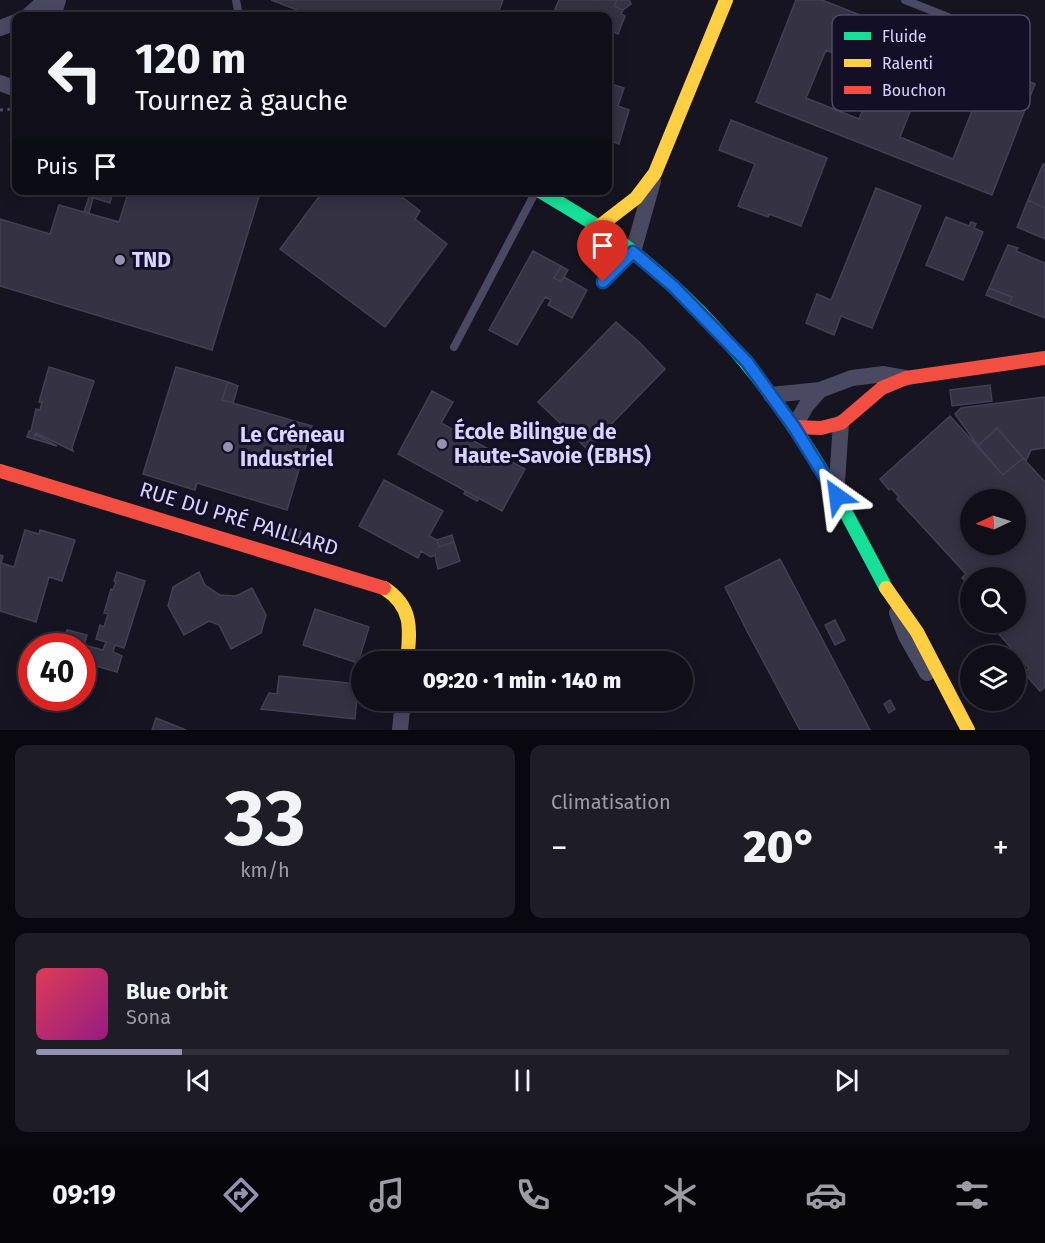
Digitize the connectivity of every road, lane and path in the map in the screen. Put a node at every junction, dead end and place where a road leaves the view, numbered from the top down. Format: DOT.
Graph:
graph roads {
  1 [pos="46,0"];
  2 [pos="726,0"];
  3 [pos="905,0"];
  4 [pos="32,12"];
  5 [pos="945,15"];
  6 [pos="655,173"];
  7 [pos="534,195"];
  8 [pos="546,195"];
  9 [pos="597,228"];
  10 [pos="633,252"];
  11 [pos="603,282"];
  12 [pos="454,347"];
  13 [pos="1045,358"];
  14 [pos="906,378"];
  15 [pos="820,390"];
  16 [pos="771,395"];
  17 [pos="842,423"];
  18 [pos="794,427"];
  19 [pos="0,471"];
  20 [pos="837,496"];
  21 [pos="889,593"];
  22 [pos="408,651"];
  23 [pos="402,711"];
  24 [pos="400,730"];
  25 [pos="957,730"];
  26 [pos="968,730"];
  1 -- 4 [label="street"];
  2 -- 6 [label="street"];
  3 -- 5 [label="lane"];
  6 -- 9 [label="street"];
  6 -- 10 [label="street"];
  7 -- 12 [label="lane"];
  8 -- 9 [label="street"];
  9 -- 10 [label="street"];
  10 -- 11 [label="lane"];
  10 -- 16 [label="street"];
  13 -- 14 [label="street"];
  14 -- 15 [label="street"];
  14 -- 17 [label="street"];
  15 -- 16 [label="street"];
  15 -- 18 [label="street"];
  16 -- 18 [label="street"];
  17 -- 18 [label="street"];
  17 -- 20 [label="street"];
  18 -- 20 [label="street"];
  19 -- 22 [label="street, RUE DU PRÉ PAILLARD"];
  20 -- 21 [label="street"];
  21 -- 25 [label="street"];
  21 -- 26 [label="street"];
  23 -- 24 [label="street"];
}
